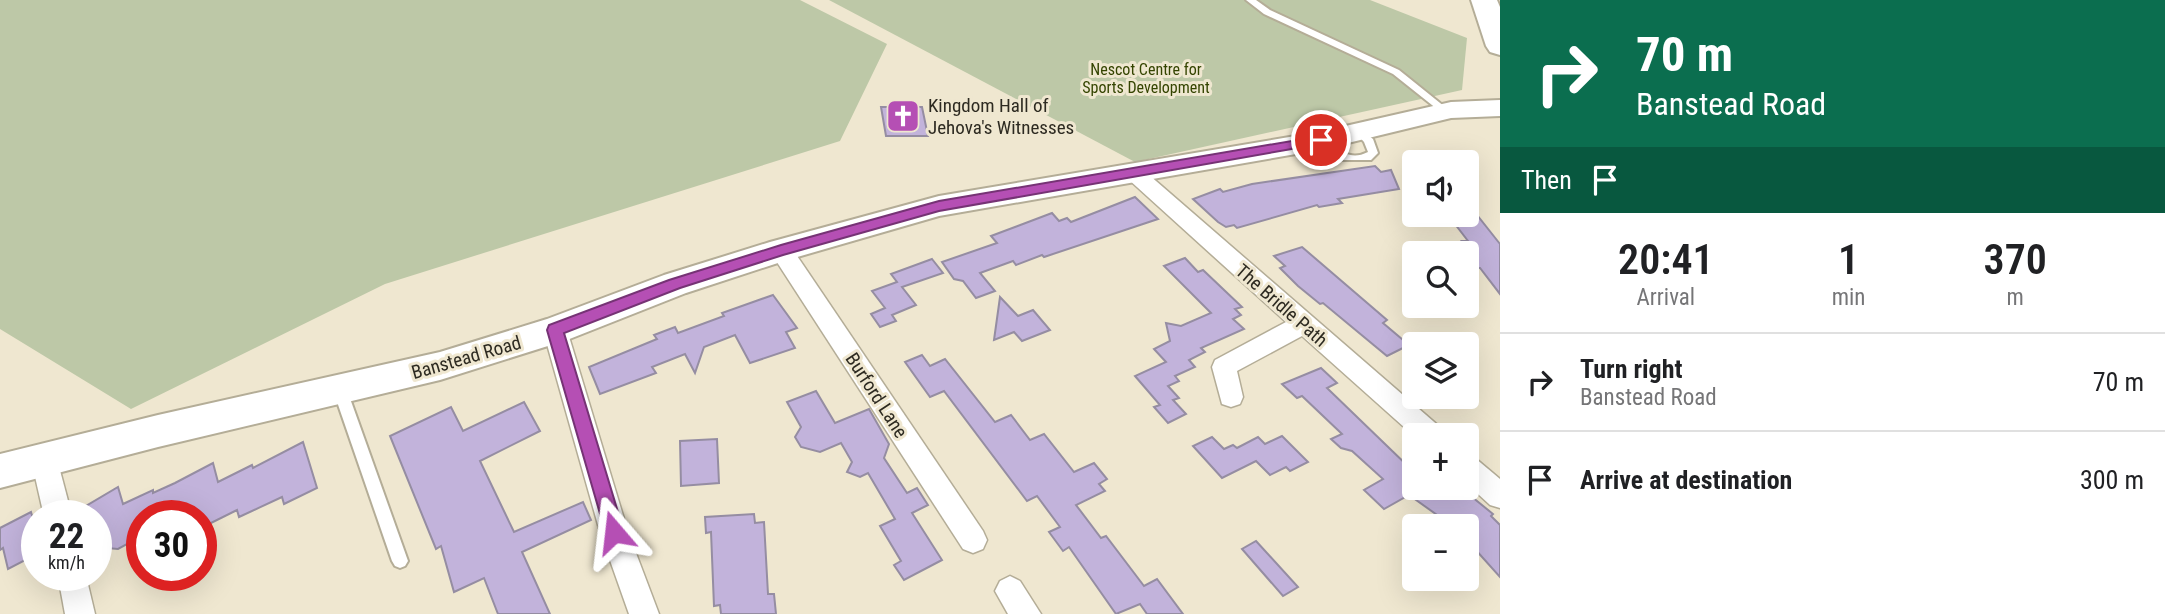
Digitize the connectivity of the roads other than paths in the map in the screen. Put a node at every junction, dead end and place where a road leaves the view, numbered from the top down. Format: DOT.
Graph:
graph roads {
  1 [pos="1250,0"];
  2 [pos="1489,3"];
  3 [pos="1500,46"];
  4 [pos="1500,108"];
  5 [pos="1445,111"];
  6 [pos="1134,173"];
  7 [pos="781,250"];
  8 [pos="1304,324"];
  9 [pos="555,330"];
  10 [pos="340,390"];
  11 [pos="1231,397"];
  12 [pos="1417,423"];
  13 [pos="44,459"];
  14 [pos="0,471"];
  15 [pos="1479,477"];
  16 [pos="1500,496"];
  17 [pos="54,500"];
  18 [pos="973,540"];
  19 [pos="400,561"];
  20 [pos="75,591"];
  21 [pos="80,614"];
  22 [pos="645,614"];
  1 -- 5 [label="lane"];
  2 -- 3 [label="highway"];
  4 -- 5 [label="street, Banstead Road"];
  5 -- 6 [label="street, Banstead Road"];
  6 -- 7 [label="street, Banstead Road"];
  6 -- 8 [label="street, The Bridle Path"];
  7 -- 9 [label="street, Banstead Road"];
  7 -- 18 [label="street, Burford Lane"];
  8 -- 11 [label="street"];
  8 -- 12 [label="street, The Bridle Path"];
  9 -- 10 [label="street, Banstead Road"];
  9 -- 22 [label="street"];
  10 -- 13 [label="street, Banstead Road"];
  10 -- 19 [label="lane"];
  13 -- 14 [label="street, Banstead Road"];
  13 -- 17 [label="street"];
  15 -- 16 [label="street"];
  20 -- 21 [label="street"];
}
